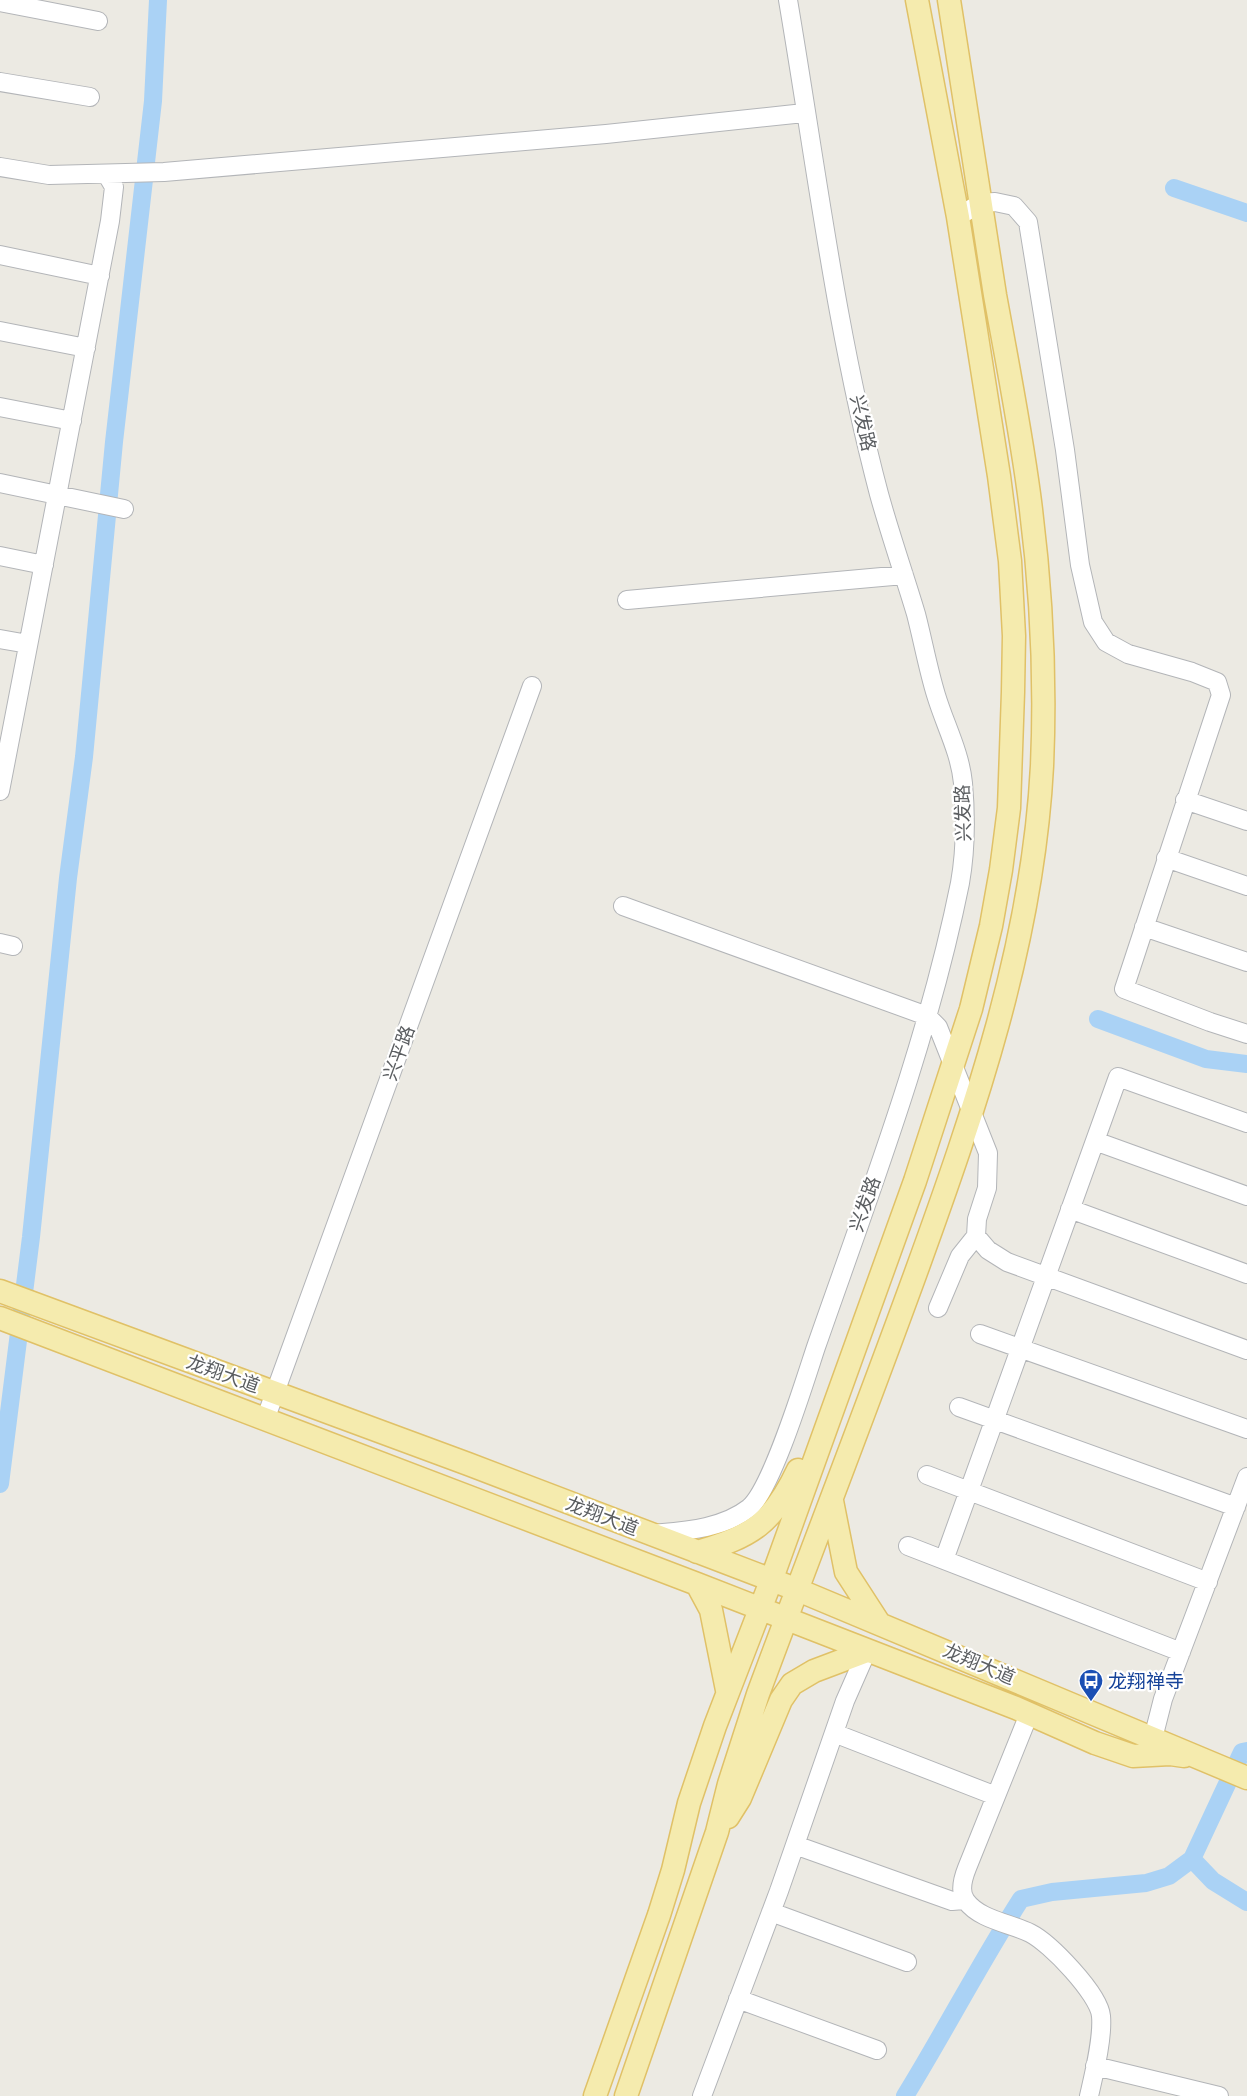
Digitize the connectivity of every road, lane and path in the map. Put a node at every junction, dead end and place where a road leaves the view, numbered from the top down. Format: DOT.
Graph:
graph roads {
  1 [pos="788,0"];
  2 [pos="918,0"];
  3 [pos="948,0"];
  4 [pos="0,2"];
  5 [pos="98,21"];
  6 [pos="0,82"];
  7 [pos="90,97"];
  8 [pos="804,113"];
  9 [pos="0,167"];
  10 [pos="106,175"];
  11 [pos="980,203"];
  12 [pos="958,217"];
  13 [pos="0,255"];
  14 [pos="100,276"];
  15 [pos="0,331"];
  16 [pos="86,348"];
  17 [pos="0,407"];
  18 [pos="72,421"];
  19 [pos="0,483"];
  20 [pos="58,495"];
  21 [pos="124,508"];
  22 [pos="0,556"];
  23 [pos="44,565"];
  24 [pos="904,575"];
  25 [pos="627,600"];
  26 [pos="0,638"];
  27 [pos="28,644"];
  28 [pos="532,686"];
  29 [pos="7,718"];
  30 [pos="0,791"];
  31 [pos="1185,800"];
  32 [pos="1247,821"];
  33 [pos="1166,858"];
  34 [pos="1247,886"];
  35 [pos="623,906"];
  36 [pos="1144,927"];
  37 [pos="1247,962"];
  38 [pos="927,1016"];
  39 [pos="1247,1034"];
  40 [pos="954,1064"];
  41 [pos="973,1111"];
  42 [pos="1247,1124"];
  43 [pos="1095,1141"];
  44 [pos="1247,1196"];
  45 [pos="1070,1209"];
  46 [pos="976,1236"];
  47 [pos="1247,1274"];
  48 [pos="1046,1276"];
  49 [pos="1,1292"];
  50 [pos="938,1308"];
  51 [pos="1,1319"];
  52 [pos="980,1334"];
  53 [pos="1020,1349"];
  54 [pos="1247,1350"];
  55 [pos="853,1354"];
  56 [pos="275,1393"];
  57 [pos="959,1407"];
  58 [pos="265,1420"];
  59 [pos="994,1420"];
  60 [pos="1247,1429"];
  61 [pos="927,1475"];
  62 [pos="1247,1477"];
  63 [pos="969,1492"];
  64 [pos="832,1499"];
  65 [pos="1236,1507"];
  66 [pos="651,1534"];
  67 [pos="908,1546"];
  68 [pos="696,1552"];
  69 [pos="944,1560"];
  70 [pos="770,1581"];
  71 [pos="1208,1582"];
  72 [pos="697,1584"];
  73 [pos="798,1590"];
  74 [pos="759,1608"];
  75 [pos="786,1619"];
  76 [pos="880,1623"];
  77 [pos="867,1651"];
  78 [pos="1181,1652"];
  79 [pos="728,1692"];
  80 [pos="1029,1714"];
  81 [pos="834,1733"];
  82 [pos="1151,1747"];
  83 [pos="1247,1778"];
  84 [pos="996,1796"];
  85 [pos="717,1832"];
  86 [pos="795,1845"];
  87 [pos="964,1900"];
  88 [pos="771,1912"];
  89 [pos="907,1962"];
  90 [pos="738,2000"];
  91 [pos="877,2050"];
  92 [pos="1095,2066"];
  93 [pos="595,2096"];
  94 [pos="626,2096"];
  95 [pos="702,2096"];
  96 [pos="1089,2096"];
  97 [pos="1219,2096"];
  1 -- 8 [label="street, 兴发路"];
  2 -- 12 [label="main road"];
  3 -- 11 [label="main road"];
  4 -- 5 [label="street"];
  6 -- 7 [label="street"];
  8 -- 10 [label="street"];
  8 -- 24 [label="street, 兴发路"];
  9 -- 10 [label="street"];
  10 -- 14 [label="street"];
  11 -- 12 [label="street"];
  11 -- 31 [label="street"];
  11 -- 41 [label="main road"];
  12 -- 40 [label="main road"];
  13 -- 14 [label="street"];
  14 -- 16 [label="street"];
  15 -- 16 [label="street"];
  16 -- 18 [label="street"];
  17 -- 18 [label="street"];
  18 -- 20 [label="street"];
  19 -- 20 [label="street"];
  20 -- 21 [label="street"];
  20 -- 23 [label="street"];
  22 -- 23 [label="street"];
  23 -- 27 [label="street"];
  24 -- 25 [label="street"];
  24 -- 38 [label="street, 兴发路"];
  26 -- 27 [label="street"];
  27 -- 29 [label="street"];
  28 -- 56 [label="street, 兴平路"];
  29 -- 30 [label="street"];
  31 -- 32 [label="street"];
  31 -- 33 [label="street"];
  33 -- 34 [label="street"];
  33 -- 36 [label="street"];
  35 -- 38 [label="street"];
  36 -- 37 [label="street"];
  36 -- 39 [label="street"];
  38 -- 40 [label="street"];
  38 -- 66 [label="street, 兴发路"];
  40 -- 41 [label="street"];
  40 -- 55 [label="main road"];
  41 -- 46 [label="street"];
  41 -- 64 [label="main road"];
  42 -- 43 [label="street"];
  43 -- 44 [label="street"];
  43 -- 45 [label="street"];
  45 -- 47 [label="street"];
  45 -- 48 [label="street"];
  46 -- 48 [label="street"];
  46 -- 50 [label="street"];
  48 -- 53 [label="street"];
  48 -- 54 [label="street"];
  49 -- 56 [label="main road, 龙翔大道"];
  51 -- 58 [label="main road, 龙翔大道"];
  52 -- 53 [label="street"];
  53 -- 59 [label="street"];
  53 -- 60 [label="street"];
  55 -- 68 [label="main road"];
  55 -- 70 [label="main road"];
  56 -- 58 [label="street, 兴平路"];
  56 -- 66 [label="main road, 龙翔大道"];
  57 -- 59 [label="street"];
  58 -- 72 [label="main road, 龙翔大道"];
  59 -- 63 [label="street"];
  59 -- 65 [label="street"];
  61 -- 63 [label="street"];
  62 -- 65 [label="street"];
  63 -- 69 [label="street"];
  63 -- 71 [label="street"];
  64 -- 73 [label="main road"];
  64 -- 76 [label="main road"];
  65 -- 71 [label="street"];
  66 -- 68 [label="main road, 龙翔大道"];
  67 -- 69 [label="street"];
  68 -- 70 [label="main road, 龙翔大道"];
  69 -- 78 [label="street"];
  70 -- 73 [label="main road, 龙翔大道"];
  70 -- 74 [label="main road"];
  71 -- 78 [label="street"];
  72 -- 74 [label="main road, 龙翔大道"];
  72 -- 79 [label="main road"];
  73 -- 75 [label="main road"];
  73 -- 76 [label="main road, 龙翔大道"];
  74 -- 75 [label="main road, 龙翔大道"];
  74 -- 79 [label="main road"];
  75 -- 77 [label="main road, 龙翔大道"];
  75 -- 85 [label="main road"];
  76 -- 82 [label="main road, 龙翔大道"];
  77 -- 80 [label="main road, 龙翔大道"];
  77 -- 81 [label="street"];
  77 -- 85 [label="main road"];
  78 -- 82 [label="street"];
  79 -- 93 [label="main road"];
  80 -- 82 [label="main road, 龙翔大道"];
  80 -- 84 [label="street"];
  81 -- 84 [label="street"];
  81 -- 86 [label="street"];
  82 -- 83 [label="main road, 龙翔大道"];
  84 -- 87 [label="street"];
  85 -- 94 [label="main road"];
  86 -- 87 [label="street"];
  86 -- 88 [label="street"];
  87 -- 92 [label="street"];
  88 -- 89 [label="street"];
  88 -- 90 [label="street"];
  90 -- 91 [label="street"];
  90 -- 95 [label="street"];
  92 -- 96 [label="street"];
  92 -- 97 [label="street"];
}
